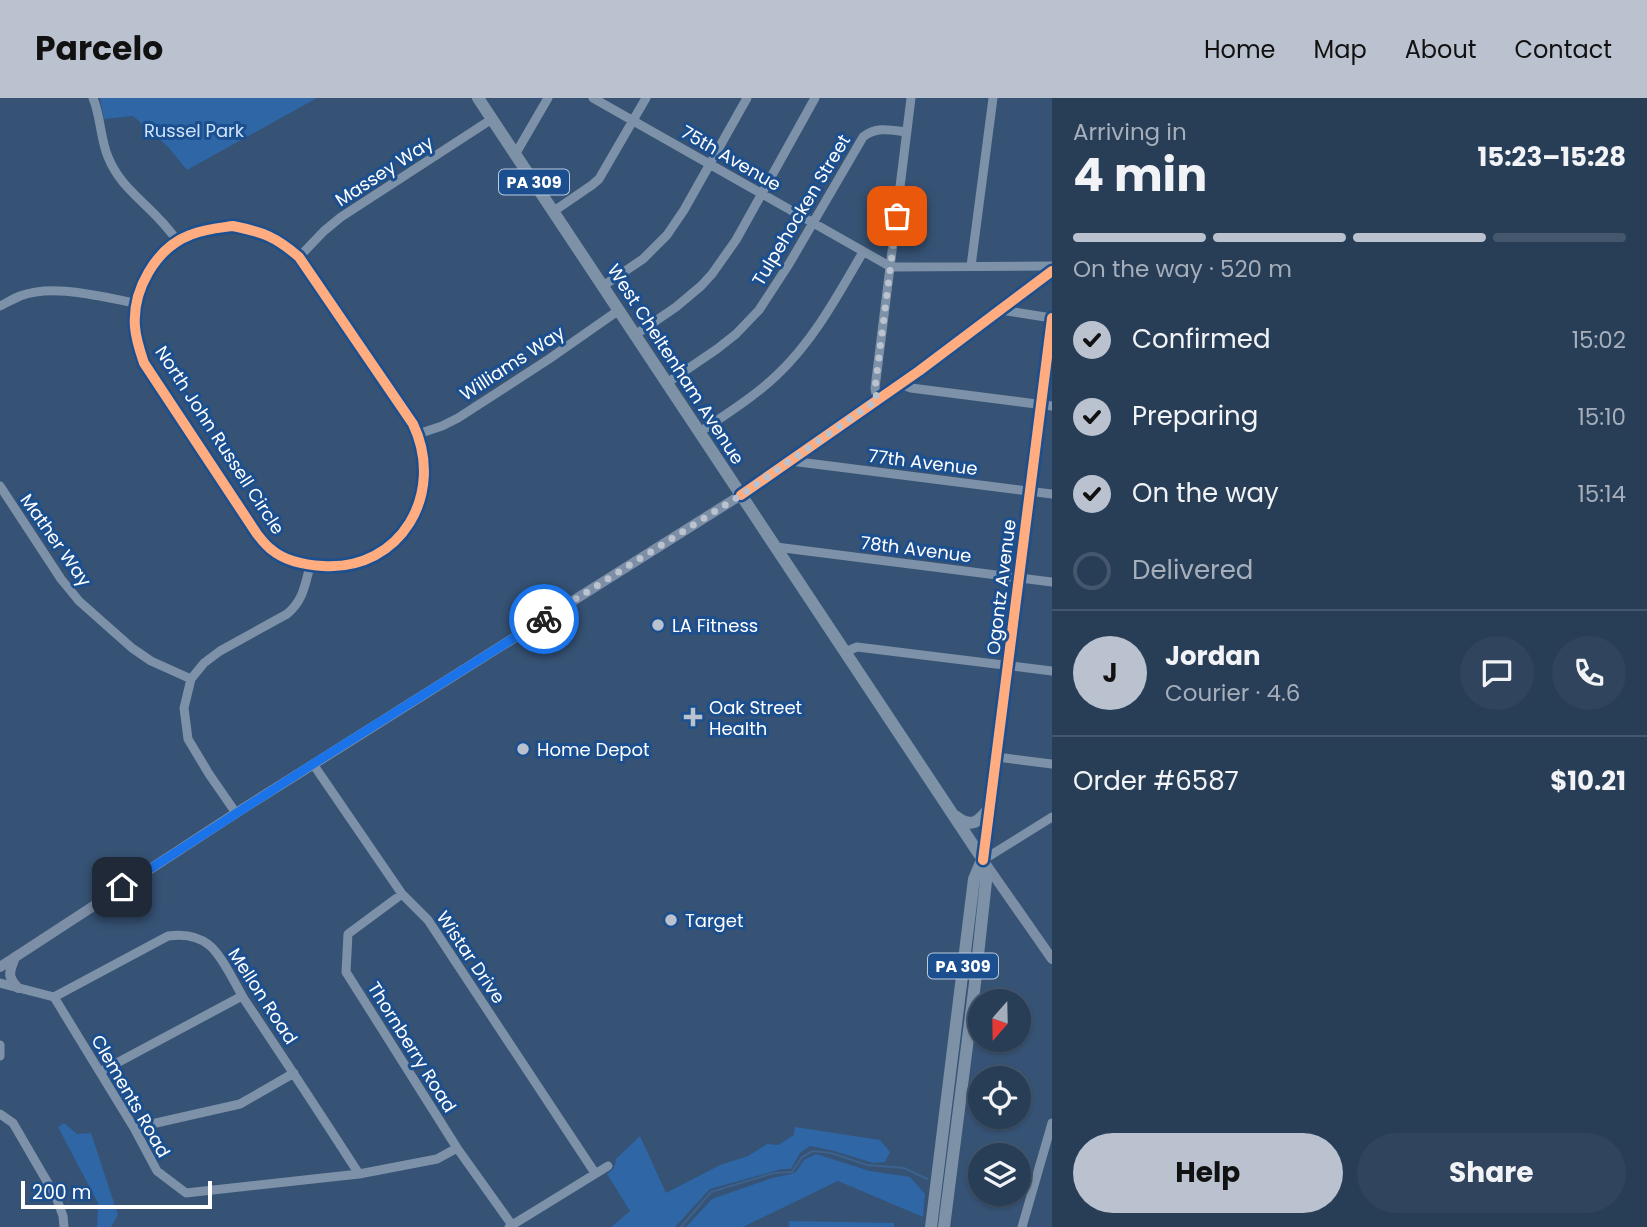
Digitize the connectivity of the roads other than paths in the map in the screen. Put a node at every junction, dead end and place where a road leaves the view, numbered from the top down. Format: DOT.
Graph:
graph roads {
  1 [pos="93,98"];
  2 [pos="478,98"];
  3 [pos="548,98"];
  4 [pos="593,98"];
  5 [pos="646,98"];
  6 [pos="747,98"];
  7 [pos="815,98"];
  8 [pos="911,98"];
  9 [pos="993,98"];
  10 [pos="492,119"];
  11 [pos="633,121"];
  12 [pos="907,132"];
  13 [pos="516,153"];
  14 [pos="709,164"];
  15 [pos="762,194"];
  16 [pos="554,211"];
  17 [pos="812,223"];
  18 [pos="178,241"];
  19 [pos="863,252"];
  20 [pos="299,257"];
  21 [pos="971,266"];
  22 [pos="891,267"];
  23 [pos="1052,268"];
  24 [pos="603,286"];
  25 [pos="136,303"];
  26 [pos="0,306"];
  27 [pos="619,310"];
  28 [pos="1000,310"];
  29 [pos="1052,318"];
  30 [pos="635,335"];
  31 [pos="667,383"];
  32 [pos="900,384"];
  33 [pos="877,400"];
  34 [pos="1047,405"];
  35 [pos="699,432"];
  36 [pos="418,434"];
  37 [pos="790,461"];
  38 [pos="0,486"];
  39 [pos="1030,491"];
  40 [pos="1052,494"];
  41 [pos="741,495"];
  42 [pos="776,547"];
  43 [pos="310,566"];
  44 [pos="1019,578"];
  45 [pos="1052,582"];
  46 [pos="845,652"];
  47 [pos="1008,665"];
  48 [pos="1052,671"];
  49 [pos="191,679"];
  50 [pos="997,757"];
  51 [pos="313,764"];
  52 [pos="1052,764"];
  53 [pos="990,807"];
  54 [pos="236,813"];
  55 [pos="955,816"];
  56 [pos="1052,817"];
  57 [pos="983,860"];
  58 [pos="402,894"];
  59 [pos="15,957"];
  60 [pos="1052,959"];
  61 [pos="0,967"];
  62 [pos="0,983"];
  63 [pos="18,988"];
  64 [pos="242,996"];
  65 [pos="54,997"];
  66 [pos="0,1045"];
  67 [pos="0,1056"];
  68 [pos="100,1072"];
  69 [pos="294,1073"];
  70 [pos="0,1114"];
  71 [pos="1052,1123"];
  72 [pos="134,1128"];
  73 [pos="457,1147"];
  74 [pos="608,1166"];
  75 [pos="595,1173"];
  76 [pos="359,1174"];
  77 [pos="510,1226"];
  78 [pos="64,1227"];
  79 [pos="931,1227"];
  80 [pos="944,1227"];
  81 [pos="1022,1227"];
  1 -- 18 [label="street"];
  2 -- 10 [label="highway, West Cheltenham Avenue / PA 309"];
  3 -- 13 [label="street"];
  4 -- 11 [label="street, 75th Avenue"];
  5 -- 11 [label="street"];
  6 -- 14 [label="street"];
  7 -- 15 [label="street"];
  8 -- 12 [label="street"];
  9 -- 21 [label="street"];
  10 -- 13 [label="highway, West Cheltenham Avenue / PA 309"];
  10 -- 20 [label="street, Massey Way"];
  11 -- 14 [label="street, 75th Avenue"];
  11 -- 16 [label="street"];
  12 -- 17 [label="street, Tulpehocken Street"];
  12 -- 22 [label="street"];
  13 -- 16 [label="highway, West Cheltenham Avenue / PA 309"];
  14 -- 15 [label="street, 75th Avenue"];
  14 -- 24 [label="street"];
  15 -- 17 [label="street, 75th Avenue"];
  15 -- 30 [label="street"];
  16 -- 24 [label="highway, West Cheltenham Avenue / PA 309"];
  17 -- 19 [label="street, 75th Avenue"];
  17 -- 31 [label="street, Tulpehocken Street"];
  18 -- 20 [label="street"];
  18 -- 25 [label="street, North John Russell Circle"];
  19 -- 22 [label="street, 75th Avenue"];
  19 -- 35 [label="street"];
  20 -- 36 [label="street"];
  21 -- 22 [label="street"];
  21 -- 23 [label="street"];
  22 -- 33 [label="street"];
  23 -- 28 [label="main road"];
  24 -- 27 [label="highway, West Cheltenham Avenue / PA 309"];
  25 -- 26 [label="street"];
  25 -- 43 [label="street, North John Russell Circle"];
  27 -- 30 [label="highway, West Cheltenham Avenue / PA 309"];
  27 -- 36 [label="street, Williams Way"];
  28 -- 29 [label="street"];
  28 -- 32 [label="main road"];
  29 -- 34 [label="main road, Ogontz Avenue"];
  30 -- 31 [label="highway, West Cheltenham Avenue / PA 309"];
  31 -- 35 [label="highway, West Cheltenham Avenue / PA 309"];
  32 -- 33 [label="main road"];
  32 -- 34 [label="street"];
  33 -- 37 [label="main road"];
  34 -- 39 [label="main road, Ogontz Avenue"];
  35 -- 41 [label="highway, West Cheltenham Avenue / PA 309"];
  36 -- 43 [label="street, North John Russell Circle"];
  37 -- 39 [label="street, 77th Avenue"];
  37 -- 41 [label="main road"];
  38 -- 49 [label="street, Mather Way"];
  39 -- 40 [label="street, 77th Avenue"];
  39 -- 44 [label="main road, Ogontz Avenue"];
  41 -- 42 [label="highway, West Cheltenham Avenue / PA 309"];
  41 -- 51 [label="main road"];
  42 -- 44 [label="street, 78th Avenue"];
  42 -- 46 [label="highway, West Cheltenham Avenue / PA 309"];
  43 -- 49 [label="street"];
  44 -- 45 [label="street, 78th Avenue"];
  44 -- 47 [label="main road, Ogontz Avenue"];
  46 -- 47 [label="street"];
  46 -- 55 [label="highway, West Cheltenham Avenue / PA 309"];
  47 -- 48 [label="street"];
  47 -- 50 [label="main road, Ogontz Avenue"];
  49 -- 54 [label="street"];
  50 -- 52 [label="street"];
  50 -- 53 [label="main road, Ogontz Avenue"];
  51 -- 54 [label="main road"];
  51 -- 58 [label="street, Wistar Drive"];
  53 -- 55 [label="highway"];
  53 -- 57 [label="main road, Ogontz Avenue"];
  54 -- 59 [label="main road"];
  55 -- 57 [label="highway, West Cheltenham Avenue / PA 309"];
  56 -- 57 [label="street"];
  57 -- 60 [label="main road"];
  57 -- 79 [label="highway, Ogontz Avenue / PA 309"];
  57 -- 80 [label="highway, Ogontz Avenue / PA 309"];
  58 -- 73 [label="street, Thornberry Road"];
  58 -- 75 [label="street, Wistar Drive"];
  59 -- 61 [label="main road"];
  59 -- 63 [label="main road"];
  62 -- 63 [label="street"];
  63 -- 65 [label="street"];
  64 -- 65 [label="street, Mellon Road"];
  64 -- 68 [label="street"];
  64 -- 69 [label="street, Mellon Road"];
  65 -- 68 [label="street, Clements Road"];
  66 -- 67 [label="street"];
  68 -- 72 [label="street, Clements Road"];
  69 -- 72 [label="street"];
  69 -- 76 [label="street, Mellon Road"];
  70 -- 78 [label="street"];
  71 -- 81 [label="street"];
  72 -- 76 [label="street, Clements Road"];
  73 -- 76 [label="street, Clements Road"];
  73 -- 77 [label="street, Thornberry Road"];
  74 -- 75 [label="street"];
  75 -- 77 [label="street"];
}
